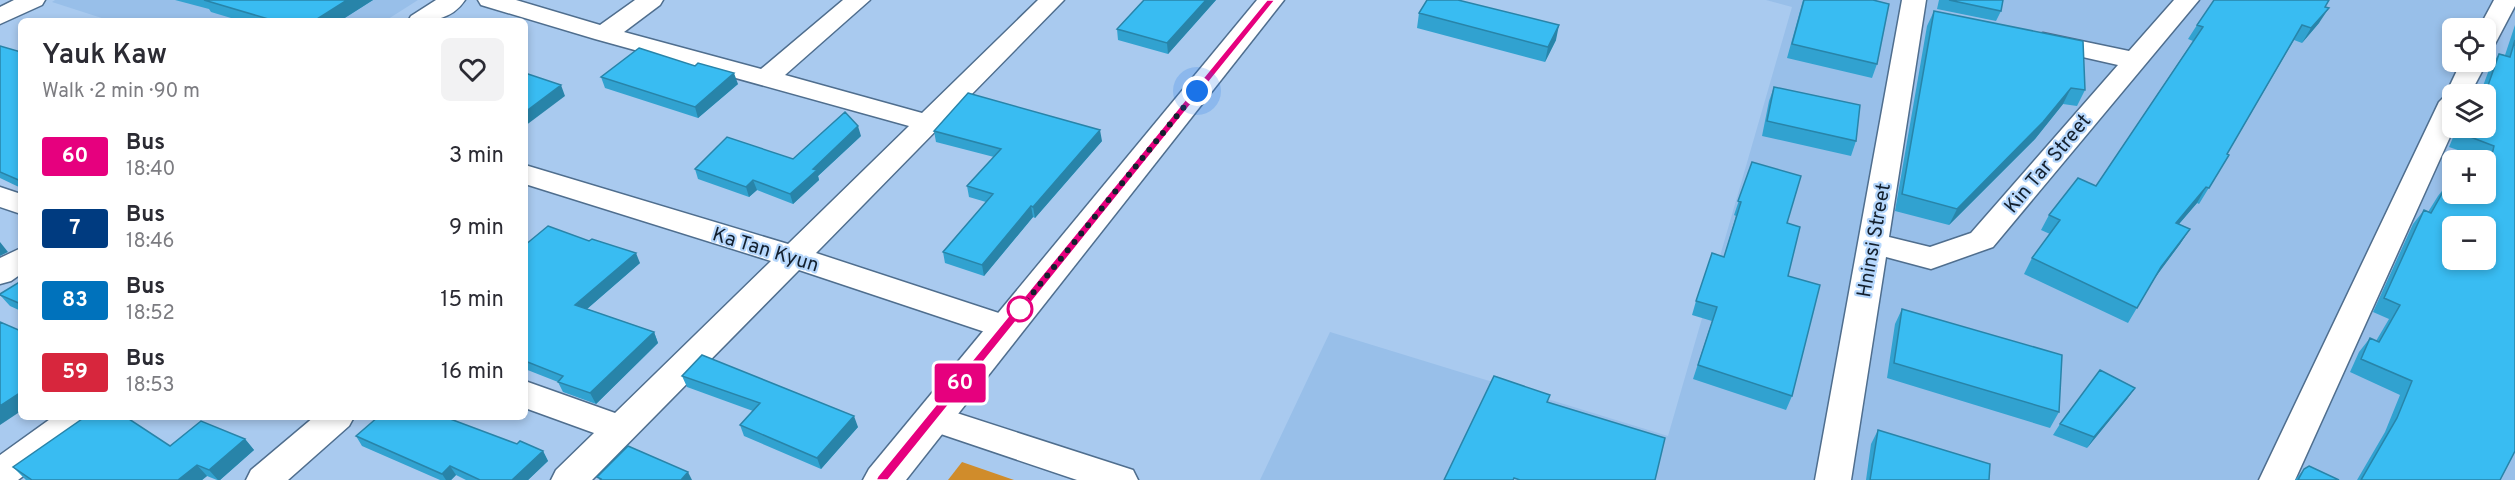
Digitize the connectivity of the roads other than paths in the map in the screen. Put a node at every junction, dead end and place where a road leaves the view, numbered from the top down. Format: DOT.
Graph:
graph roads {
  1 [pos="33,0"];
  2 [pos="453,0"];
  3 [pos="490,0"];
  4 [pos="651,0"];
  5 [pos="858,0"];
  6 [pos="1052,0"];
  7 [pos="1270,0"];
  8 [pos="2187,0"];
  9 [pos="2506,0"];
  10 [pos="1913,10"];
  11 [pos="11,18"];
  12 [pos="425,18"];
  13 [pos="2496,20"];
  14 [pos="604,34"];
  15 [pos="2017,36"];
  16 [pos="2133,60"];
  17 [pos="765,79"];
  18 [pos="928,123"];
  19 [pos="2442,124"];
  20 [pos="528,175"];
  21 [pos="0,197"];
  22 [pos="18,203"];
  23 [pos="1873,243"];
  24 [pos="794,257"];
  25 [pos="18,261"];
  26 [pos="0,273"];
  27 [pos="1006,327"];
  28 [pos="528,395"];
  29 [pos="932,418"];
  30 [pos="74,420"];
  31 [pos="334,420"];
  32 [pos="620,429"];
  33 [pos="0,474"];
  34 [pos="264,480"];
  35 [pos="569,480"];
  36 [pos="883,480"];
  37 [pos="1120,480"];
  38 [pos="1833,480"];
  39 [pos="2277,480"];
  1 -- 11 [label="street"];
  2 -- 12 [label="street"];
  3 -- 14 [label="street"];
  4 -- 14 [label="street"];
  5 -- 17 [label="street"];
  6 -- 18 [label="street"];
  7 -- 27 [label="main road"];
  8 -- 16 [label="street, Kin Tar Street"];
  9 -- 13 [label="street"];
  10 -- 23 [label="street, Hninsi Street"];
  14 -- 17 [label="street"];
  15 -- 16 [label="street"];
  16 -- 23 [label="street, Kin Tar Street"];
  17 -- 18 [label="street"];
  18 -- 24 [label="street"];
  19 -- 39 [label="street"];
  20 -- 24 [label="street, Ka Tan Kyun"];
  21 -- 22 [label="street"];
  23 -- 38 [label="street, Hninsi Street"];
  24 -- 27 [label="street, Ka Tan Kyun"];
  24 -- 32 [label="street"];
  25 -- 26 [label="street"];
  27 -- 29 [label="main road"];
  28 -- 32 [label="street"];
  29 -- 36 [label="main road"];
  29 -- 37 [label="street"];
  30 -- 33 [label="street"];
  31 -- 34 [label="street"];
  32 -- 35 [label="street"];
}
